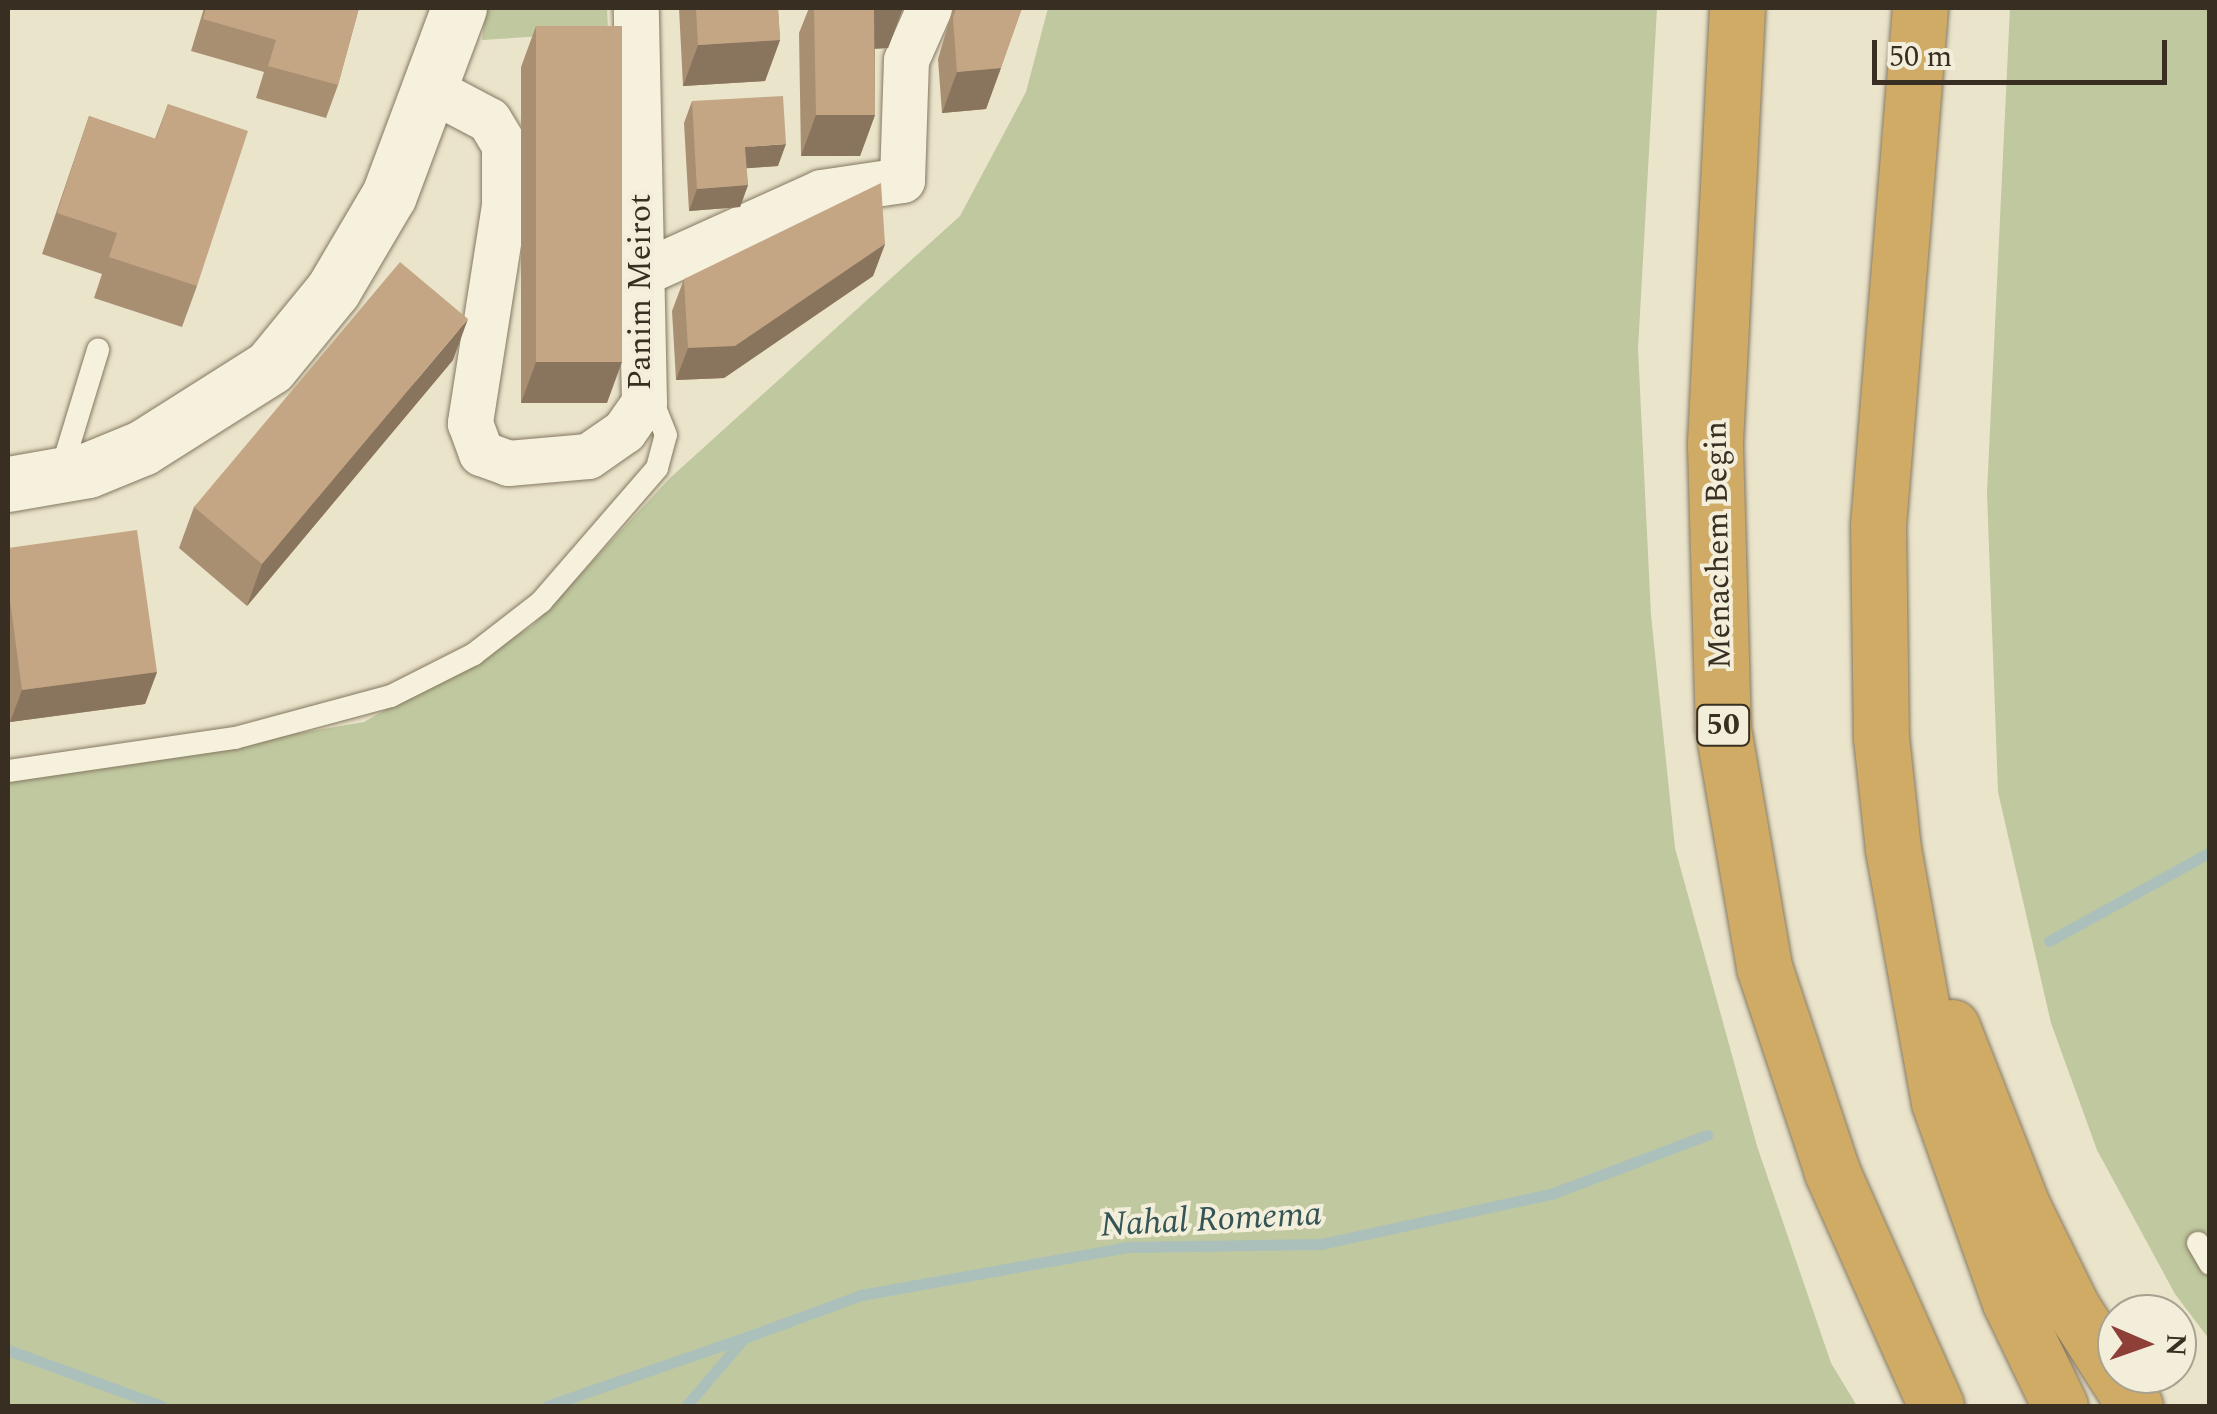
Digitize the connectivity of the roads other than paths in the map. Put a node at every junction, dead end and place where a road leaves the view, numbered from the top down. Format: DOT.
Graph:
graph roads {
  1 [pos="459,8"];
  2 [pos="636,8"];
  3 [pos="929,8"];
  4 [pos="1738,8"];
  5 [pos="1920,8"];
  6 [pos="432,90"];
  7 [pos="642,273"];
  8 [pos="98,350"];
  9 [pos="644,402"];
  10 [pos="34,480"];
  11 [pos="8,771"];
  12 [pos="1892,849"];
  13 [pos="2198,1242"];
  14 [pos="2210,1264"];
  15 [pos="1936,1406"];
  16 [pos="2060,1406"];
  17 [pos="2134,1406"];
  1 -- 6 [label="street"];
  2 -- 7 [label="street, Panim Meirot"];
  3 -- 7 [label="street"];
  4 -- 15 [label="highway, Menachem Begin / 50"];
  5 -- 12 [label="highway"];
  6 -- 9 [label="street, Panim Meirot"];
  6 -- 10 [label="street"];
  7 -- 9 [label="street, Panim Meirot"];
  8 -- 10 [label="lane"];
  9 -- 11 [label="lane"];
  12 -- 16 [label="highway"];
  12 -- 17 [label="highway"];
  13 -- 14 [label="lane"];
}
